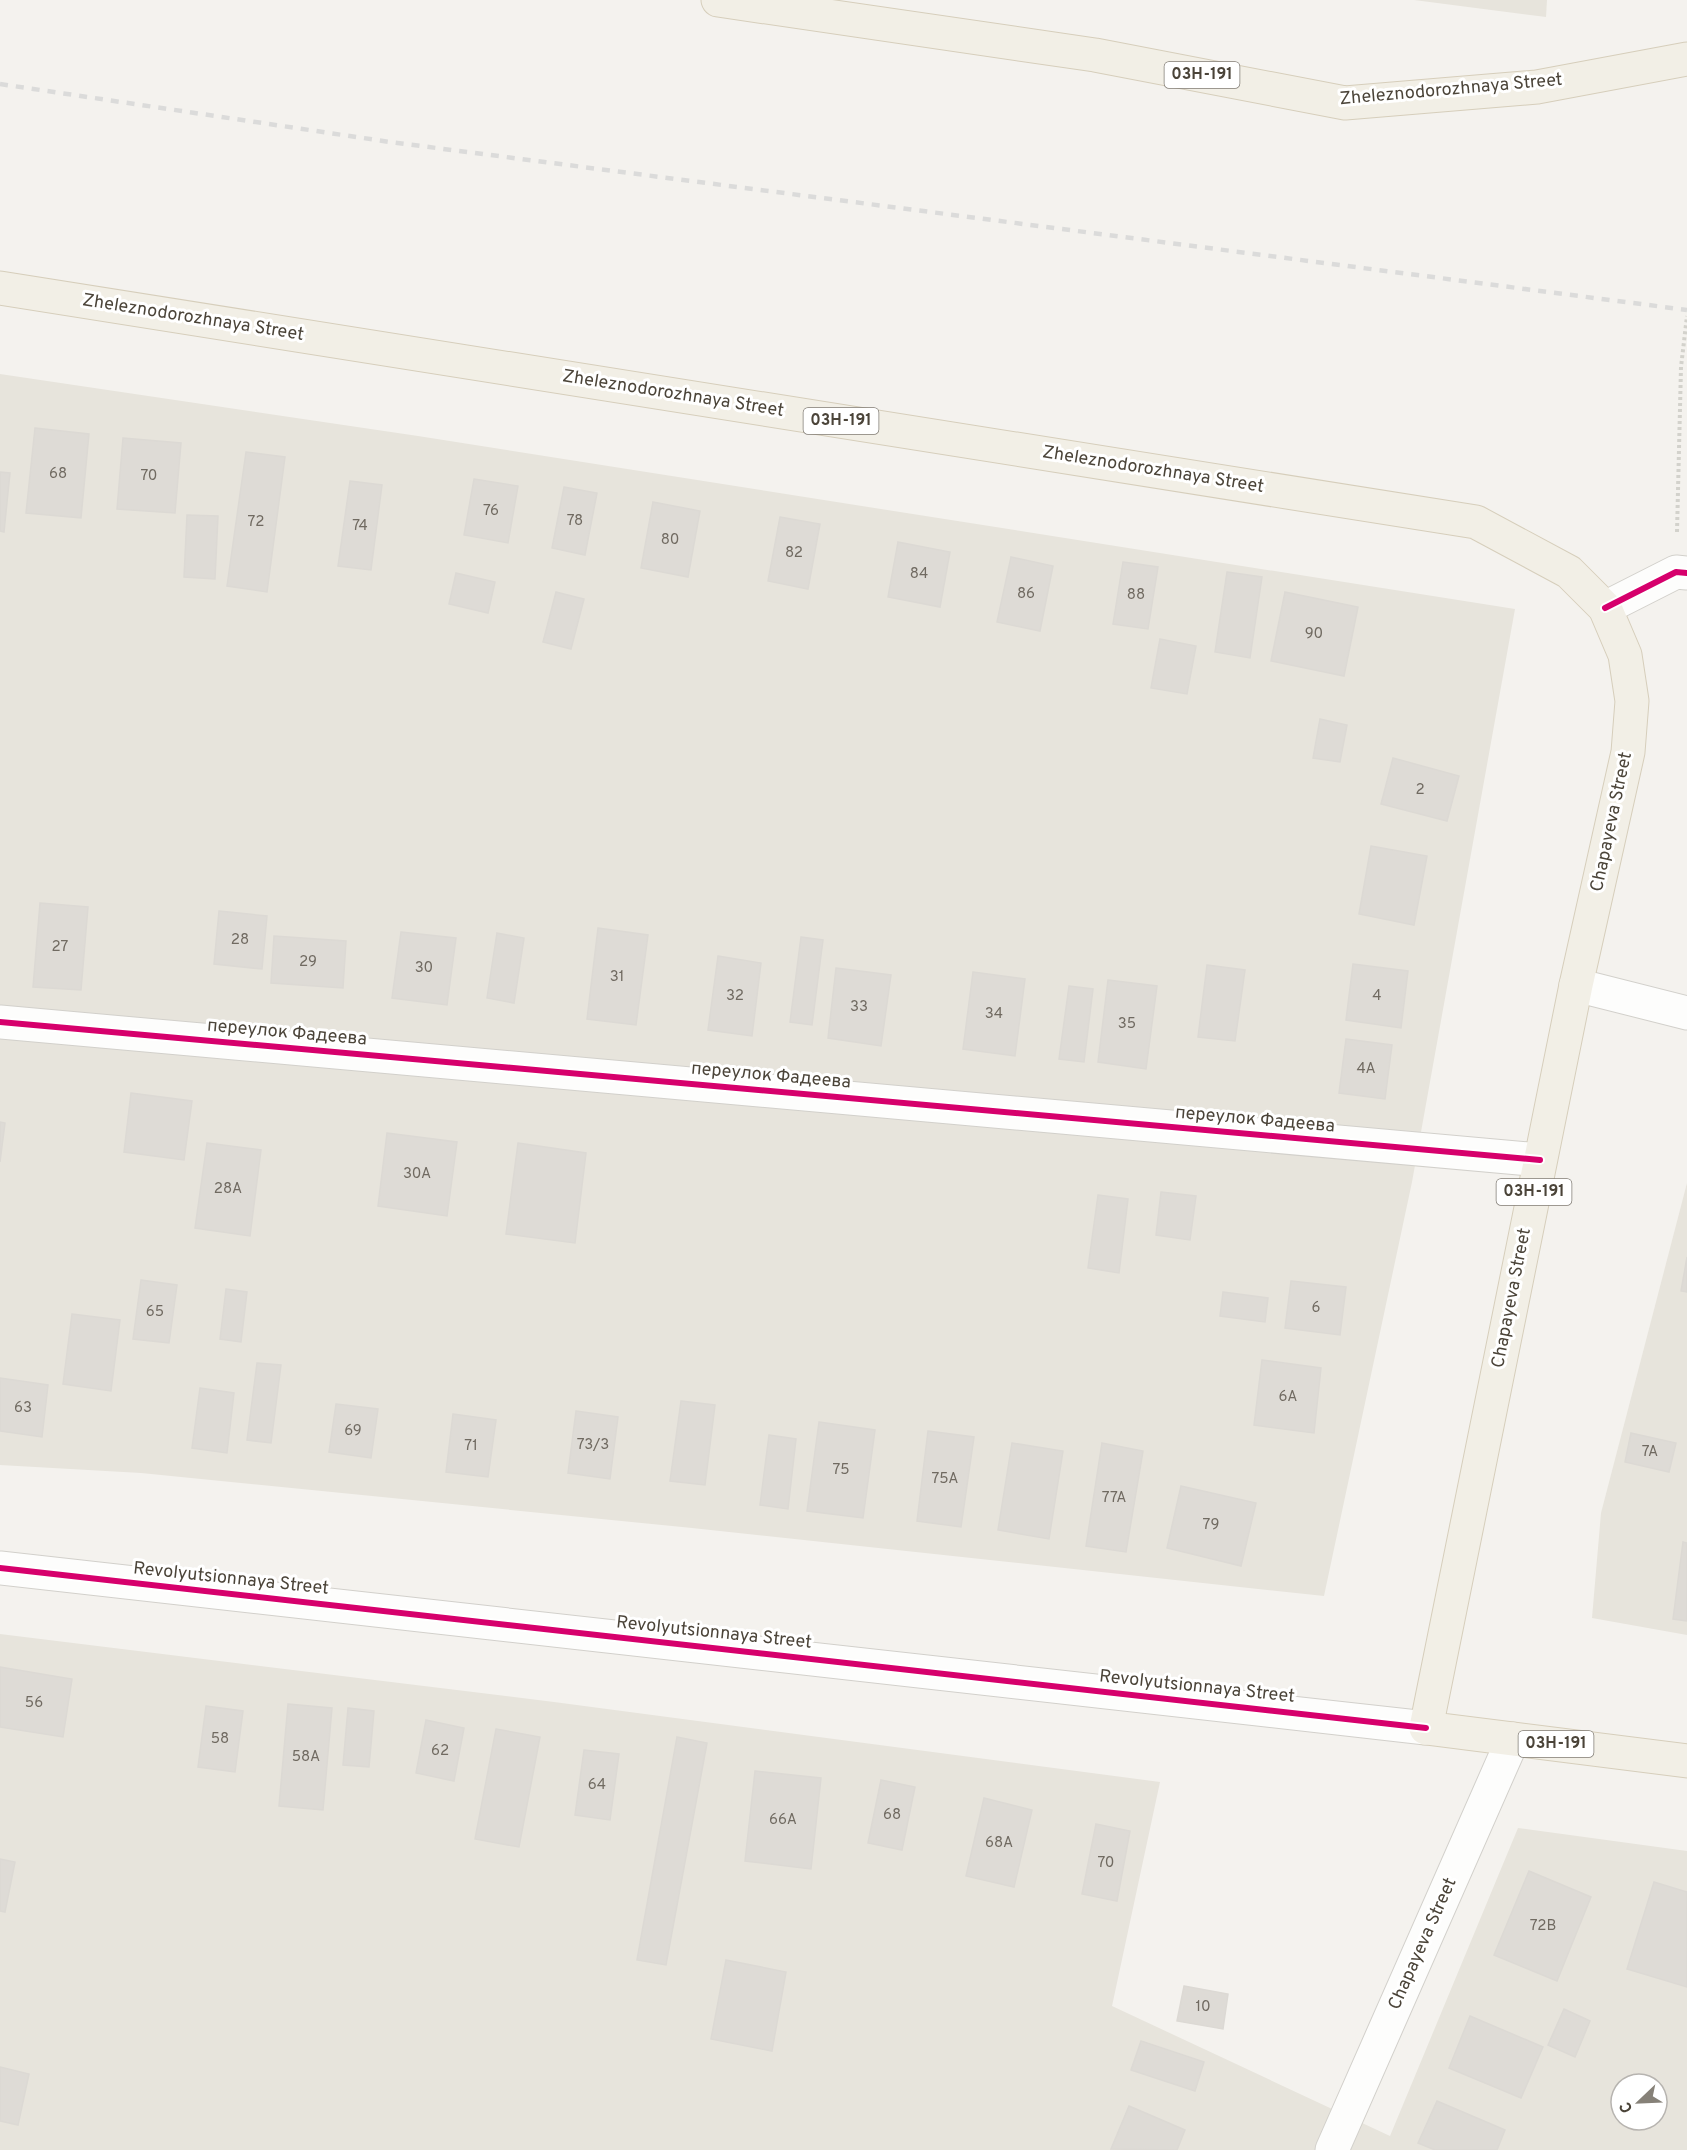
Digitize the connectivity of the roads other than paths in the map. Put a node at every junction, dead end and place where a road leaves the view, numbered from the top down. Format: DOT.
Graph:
graph roads {
  1 [pos="718,0"];
  2 [pos="1687,59"];
  3 [pos="0,288"];
  4 [pos="1682,572"];
  5 [pos="1605,609"];
  6 [pos="1624,655"];
  7 [pos="1576,985"];
  8 [pos="1687,1013"];
  9 [pos="0,1022"];
  10 [pos="1540,1160"];
  11 [pos="0,1568"];
  12 [pos="1426,1728"];
  13 [pos="1513,1739"];
  14 [pos="1687,1761"];
  15 [pos="1332,2150"];
  1 -- 2 [label="main road, Zheleznodorozhnaya Street / 03Н-191"];
  3 -- 5 [label="main road, Zheleznodorozhnaya Street / 03Н-191"];
  4 -- 5 [label="street"];
  5 -- 6 [label="main road, Zheleznodorozhnaya Street / 03Н-191"];
  6 -- 7 [label="main road, Chapayeva Street / 03Н-191"];
  7 -- 8 [label="street"];
  7 -- 10 [label="main road, Chapayeva Street / 03Н-191"];
  9 -- 10 [label="street, переулок Фадеева"];
  10 -- 12 [label="main road, Chapayeva Street / 03Н-191"];
  11 -- 12 [label="street, Revolyutsionnaya Street"];
  12 -- 13 [label="main road, Revolyutsionnaya Street / 03Н-191"];
  13 -- 14 [label="main road, Revolyutsionnaya Street / 03Н-191"];
  13 -- 15 [label="street, Chapayeva Street"];
}
